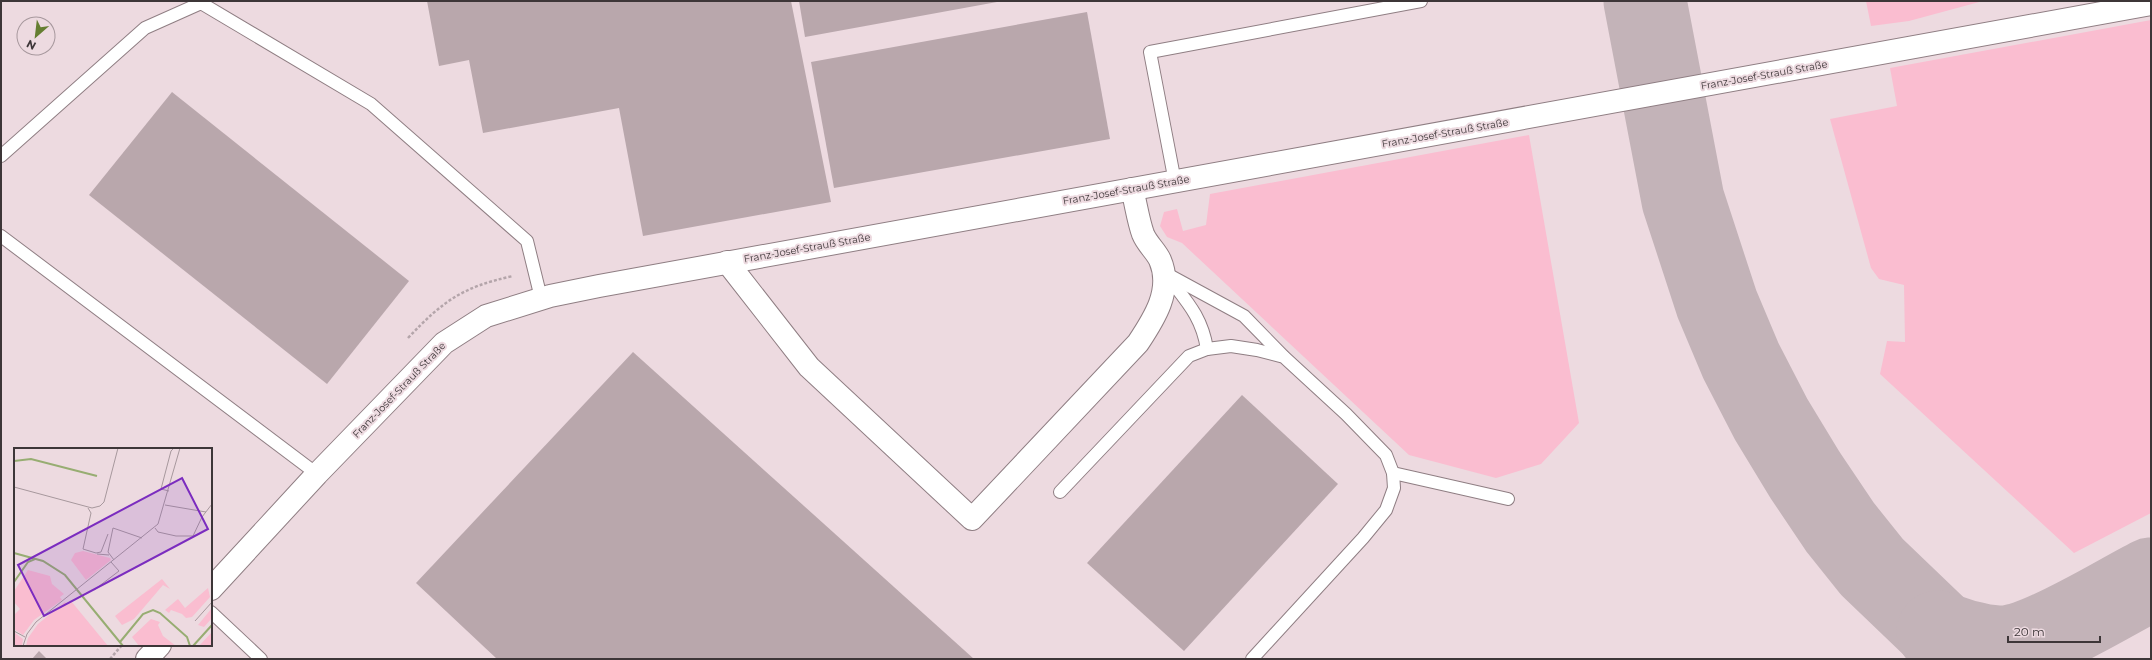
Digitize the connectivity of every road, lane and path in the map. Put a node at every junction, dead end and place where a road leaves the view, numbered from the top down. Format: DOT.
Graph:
graph roads {
  1 [pos="1421,1"];
  2 [pos="2151,4"];
  3 [pos="1,156"];
  4 [pos="1175,182"];
  5 [pos="1132,189"];
  6 [pos="1,236"];
  7 [pos="727,262"];
  8 [pos="1165,273"];
  9 [pos="541,298"];
  10 [pos="1207,349"];
  11 [pos="1284,357"];
  12 [pos="1394,473"];
  13 [pos="317,474"];
  14 [pos="1060,492"];
  15 [pos="1508,499"];
  16 [pos="212,589"];
  17 [pos="212,613"];
  18 [pos="122,646"];
  19 [pos="159,646"];
  20 [pos="110,659"];
  21 [pos="147,659"];
  22 [pos="261,659"];
  23 [pos="1252,659"];
  1 -- 4 [label="lane"];
  2 -- 4 [label="street, Franz-Josef-Strauß Straße"];
  3 -- 9 [label="lane"];
  4 -- 5 [label="street, Franz-Josef-Strauß Straße"];
  5 -- 7 [label="street, Franz-Josef-Strauß Straße"];
  5 -- 8 [label="street"];
  6 -- 13 [label="lane"];
  7 -- 8 [label="street"];
  7 -- 9 [label="street, Franz-Josef-Strauß Straße"];
  8 -- 10 [label="lane"];
  8 -- 11 [label="lane"];
  9 -- 13 [label="street, Franz-Josef-Strauß Straße"];
  10 -- 11 [label="lane"];
  10 -- 14 [label="lane"];
  11 -- 12 [label="lane"];
  12 -- 15 [label="lane"];
  12 -- 23 [label="lane"];
  13 -- 16 [label="street, Franz-Josef-Strauß Straße"];
  17 -- 22 [label="lane"];
  18 -- 20 [label="path"];
  19 -- 21 [label="street"];
}
